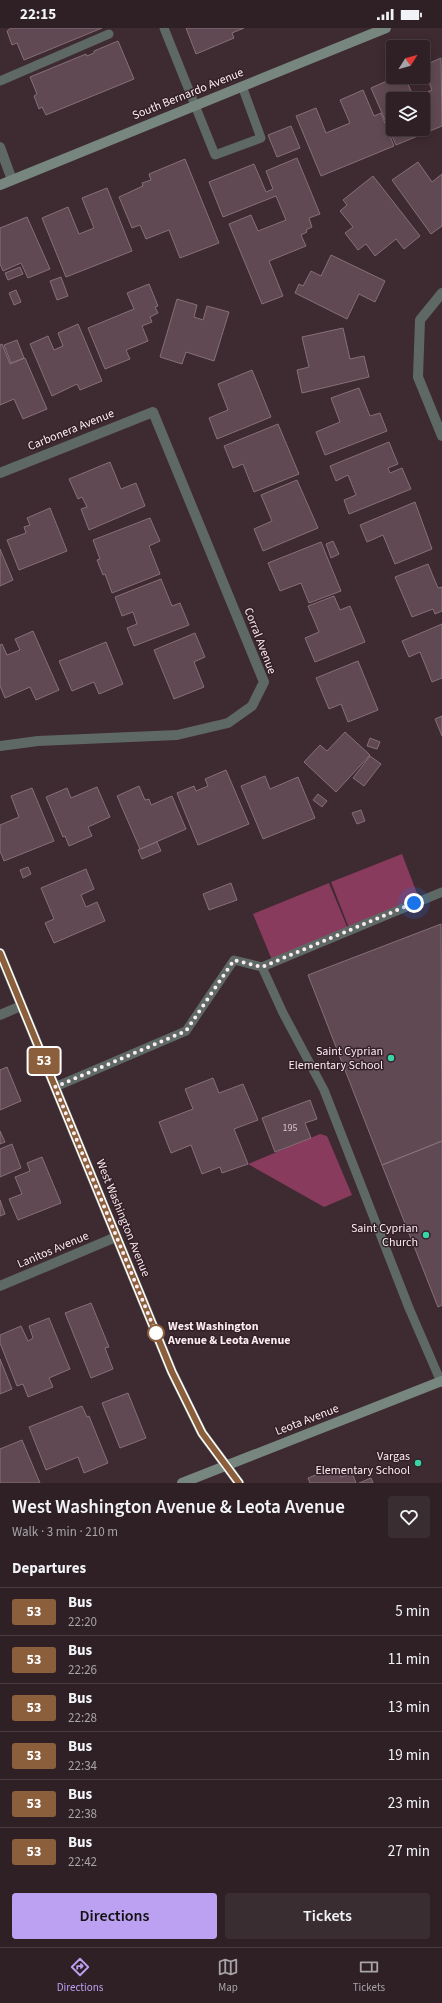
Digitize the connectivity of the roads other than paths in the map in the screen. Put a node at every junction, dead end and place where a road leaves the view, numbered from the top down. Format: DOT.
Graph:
graph roads {
  1 [pos="164,28"];
  2 [pos="386,28"];
  3 [pos="109,34"];
  4 [pos="0,81"];
  5 [pos="242,86"];
  6 [pos="196,105"];
  7 [pos="0,147"];
  8 [pos="12,180"];
  9 [pos="0,185"];
  10 [pos="442,293"];
  11 [pos="153,412"];
  12 [pos="442,436"];
  13 [pos="0,473"];
  14 [pos="0,746"];
  15 [pos="442,892"];
  16 [pos="0,953"];
  17 [pos="262,967"];
  18 [pos="21,1006"];
  19 [pos="0,1015"];
  20 [pos="55,1087"];
  21 [pos="116,1237"];
  22 [pos="0,1286"];
  23 [pos="442,1382"];
  24 [pos="227,1465"];
  25 [pos="182,1483"];
  26 [pos="239,1483"];
  1 -- 6 [label="lane"];
  2 -- 5 [label="street, South Bernardo Avenue"];
  3 -- 4 [label="lane"];
  5 -- 6 [label="street, South Bernardo Avenue"];
  5 -- 6 [label="lane"];
  6 -- 8 [label="street, South Bernardo Avenue"];
  7 -- 8 [label="street"];
  8 -- 9 [label="street, South Bernardo Avenue"];
  10 -- 12 [label="street"];
  11 -- 13 [label="street, Carbonera Avenue"];
  11 -- 14 [label="street, Corral Avenue"];
  15 -- 17 [label="lane"];
  16 -- 18 [label="street, West Washington Avenue"];
  17 -- 20 [label="lane"];
  17 -- 23 [label="lane"];
  18 -- 19 [label="street"];
  18 -- 20 [label="street, West Washington Avenue"];
  20 -- 21 [label="street, West Washington Avenue"];
  21 -- 22 [label="street, Lanitos Avenue"];
  21 -- 24 [label="street, West Washington Avenue"];
  23 -- 24 [label="street, Leota Avenue"];
  24 -- 25 [label="street, Leota Avenue"];
  24 -- 26 [label="street, West Washington Avenue"];
}
